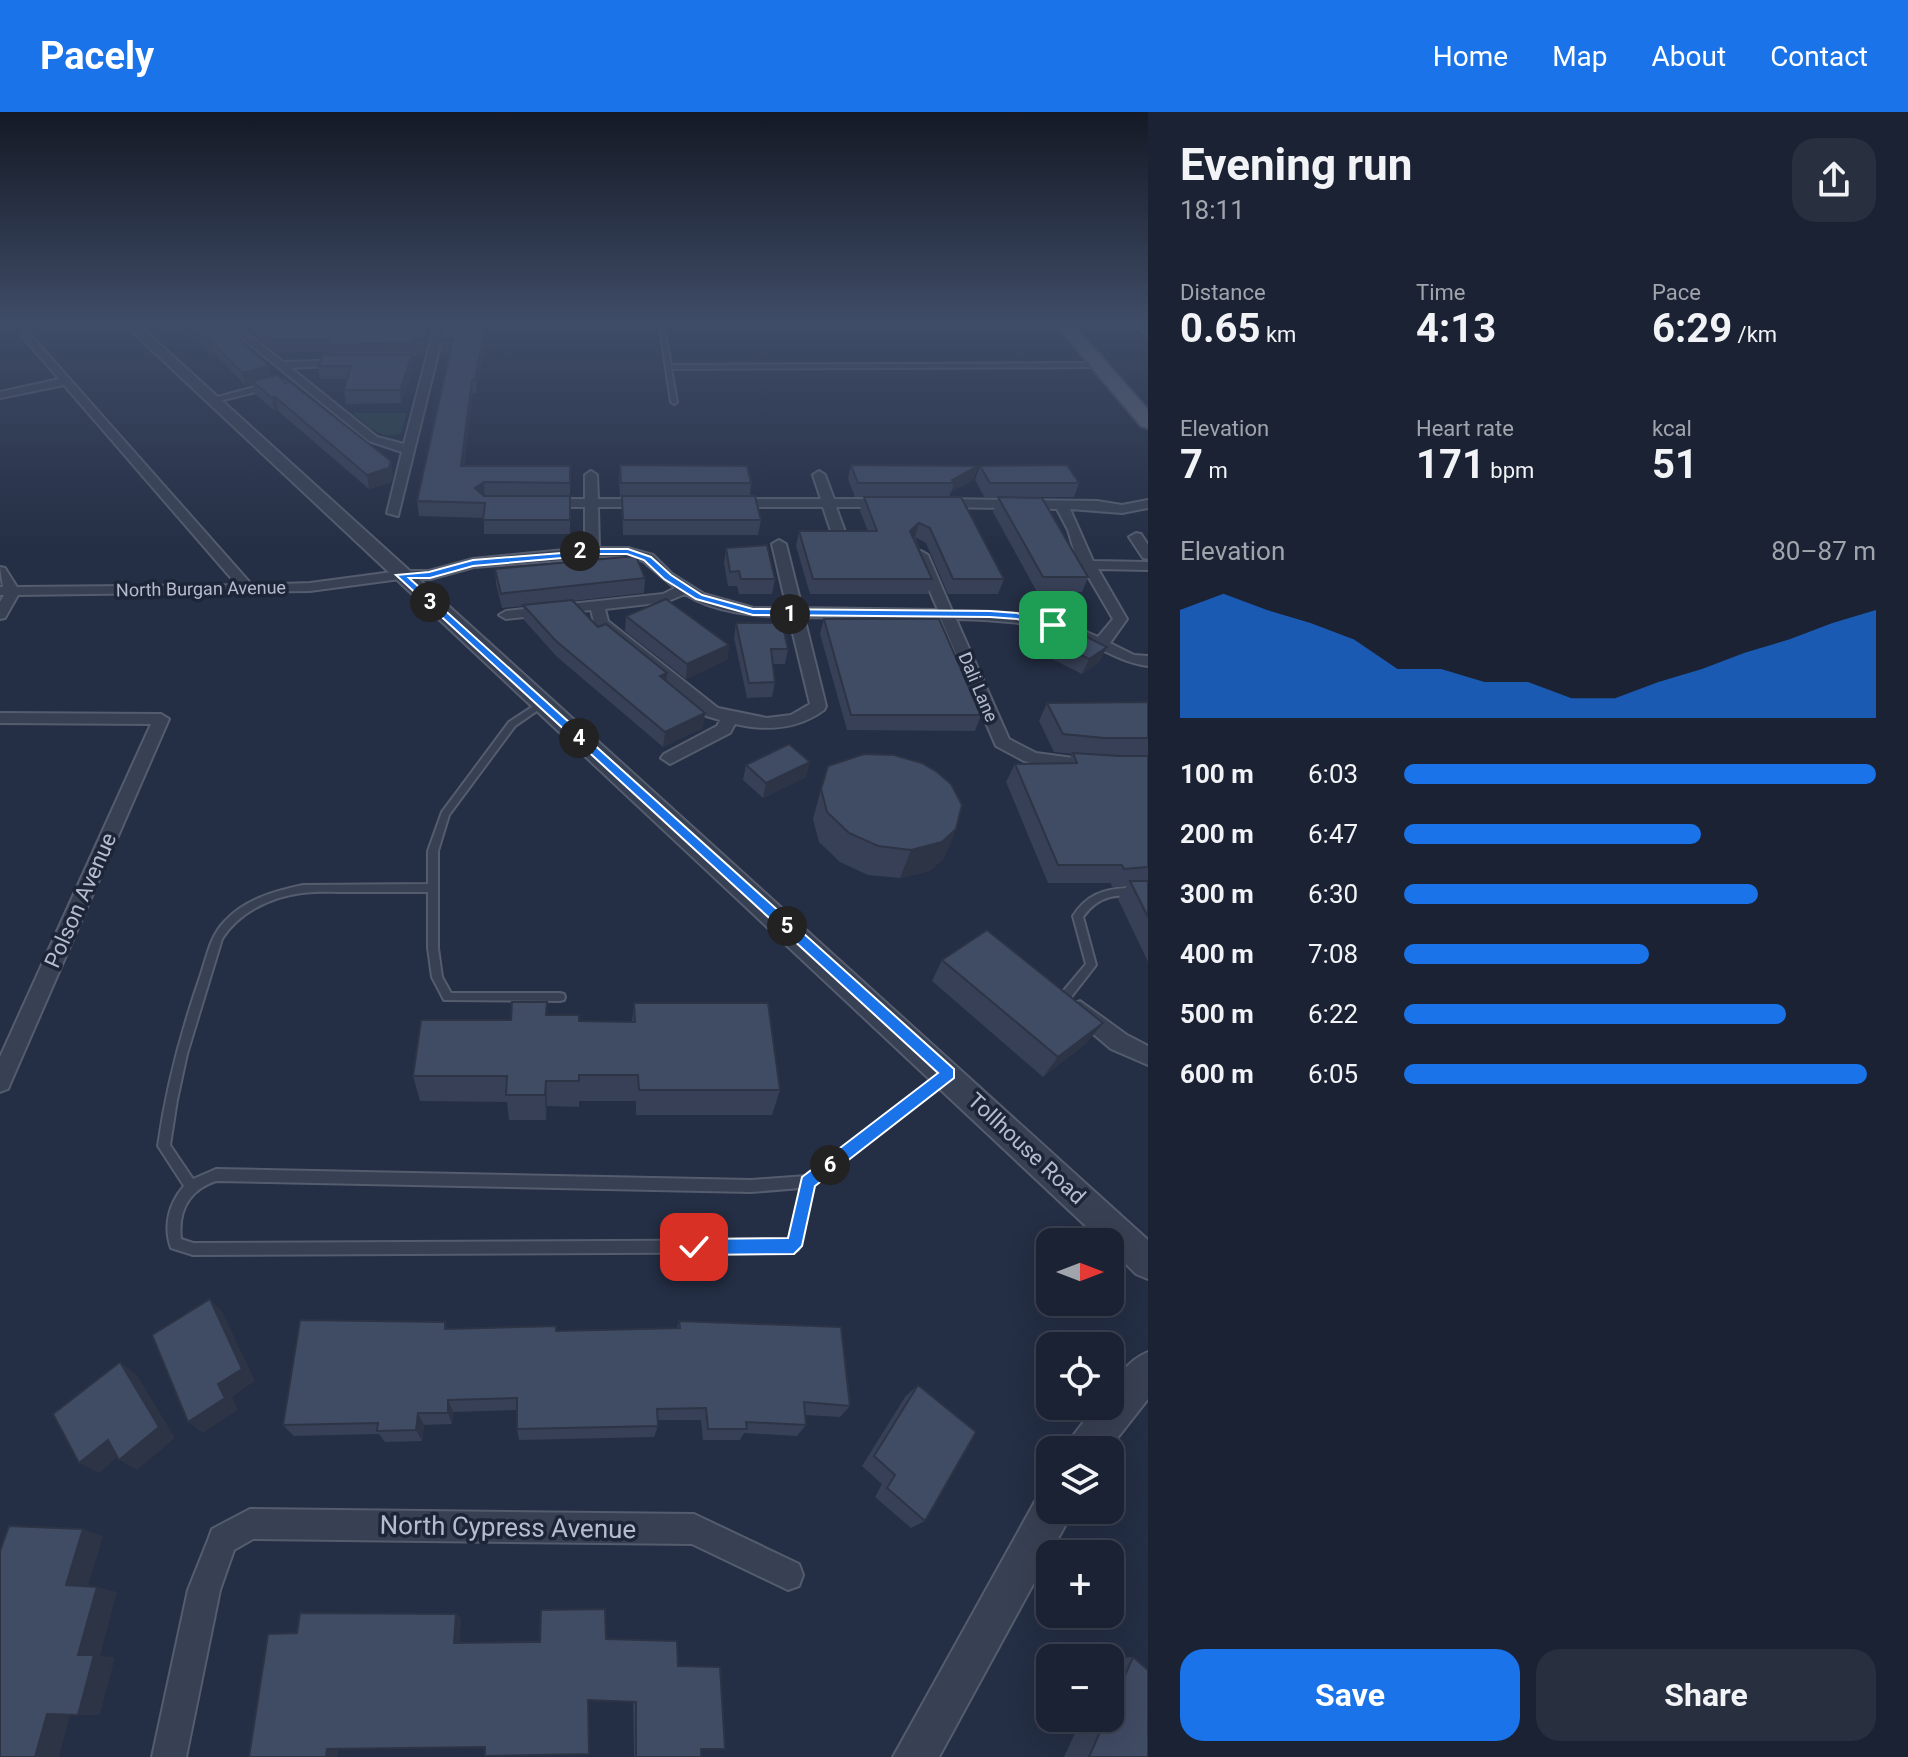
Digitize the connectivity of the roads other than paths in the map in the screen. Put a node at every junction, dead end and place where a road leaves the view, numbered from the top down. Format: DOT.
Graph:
graph roads {
  1 [pos="82,398"];
  2 [pos="208,398"];
  3 [pos="239,398"];
  4 [pos="321,398"];
  5 [pos="421,398"];
  6 [pos="673,398"];
  7 [pos="1127,398"];
  8 [pos="674,402"];
  9 [pos="215,404"];
  10 [pos="1148,422"];
  11 [pos="408,448"];
  12 [pos="591,475"];
  13 [pos="819,475"];
  14 [pos="530,503"];
  15 [pos="591,503"];
  16 [pos="670,503"];
  17 [pos="718,503"];
  18 [pos="829,503"];
  19 [pos="905,503"];
  20 [pos="920,503"];
  21 [pos="1148,504"];
  22 [pos="1063,509"];
  23 [pos="1122,509"];
  24 [pos="393,513"];
  25 [pos="1148,515"];
  26 [pos="840,537"];
  27 [pos="1136,537"];
  28 [pos="779,544"];
  29 [pos="916,544"];
  30 [pos="584,551"];
  31 [pos="1148,555"];
  32 [pos="1089,565"];
  33 [pos="1148,566"];
  34 [pos="0,571"];
  35 [pos="400,575"];
  36 [pos="684,589"];
  37 [pos="249,590"];
  38 [pos="6,591"];
  39 [pos="597,606"];
  40 [pos="796,614"];
  41 [pos="947,614"];
  42 [pos="0,615"];
  43 [pos="506,615"];
  44 [pos="1101,644"];
  45 [pos="1148,661"];
  46 [pos="541,704"];
  47 [pos="0,718"];
  48 [pos="729,719"];
  49 [pos="670,758"];
  50 [pos="1093,765"];
  51 [pos="433,888"];
  52 [pos="1148,892"];
  53 [pos="1058,993"];
  54 [pos="560,997"];
  55 [pos="1148,1056"];
  56 [pos="949,1073"];
  57 [pos="0,1082"];
  58 [pos="808,1182"];
  59 [pos="191,1186"];
  60 [pos="1148,1262"];
  61 [pos="1148,1370"];
  62 [pos="1096,1436"];
  63 [pos="1044,1524"];
  64 [pos="788,1575"];
  65 [pos="169,1757"];
  66 [pos="915,1757"];
  1 -- 37 [label="street"];
  2 -- 9 [label="street, Tollhouse Road"];
  3 -- 9 [label="street"];
  4 -- 11 [label="street"];
  5 -- 11 [label="street"];
  6 -- 8 [label="lane"];
  7 -- 10 [label="main road"];
  9 -- 35 [label="street, Tollhouse Road"];
  11 -- 24 [label="street"];
  12 -- 15 [label="street"];
  13 -- 18 [label="street"];
  14 -- 15 [label="street"];
  15 -- 16 [label="street"];
  15 -- 30 [label="street"];
  17 -- 18 [label="street"];
  18 -- 19 [label="street"];
  18 -- 26 [label="street"];
  20 -- 22 [label="street"];
  21 -- 23 [label="street"];
  22 -- 23 [label="street"];
  22 -- 32 [label="street"];
  23 -- 25 [label="street"];
  27 -- 31 [label="street"];
  28 -- 40 [label="street"];
  29 -- 41 [label="street, Dali Lane"];
  30 -- 35 [label="street, North Burgan Avenue"];
  30 -- 36 [label="street, North Burgan Avenue"];
  32 -- 33 [label="street"];
  32 -- 44 [label="street"];
  34 -- 38 [label="street"];
  35 -- 37 [label="street, North Burgan Avenue"];
  35 -- 46 [label="street, Tollhouse Road"];
  36 -- 39 [label="street"];
  36 -- 40 [label="street, North Burgan Avenue"];
  37 -- 38 [label="street, North Burgan Avenue"];
  38 -- 42 [label="street"];
  39 -- 43 [label="street"];
  39 -- 48 [label="street"];
  40 -- 41 [label="street, North Burgan Avenue"];
  40 -- 48 [label="street"];
  41 -- 44 [label="street, North Burgan Avenue"];
  41 -- 50 [label="street, Dali Lane"];
  44 -- 45 [label="street, North Burgan Avenue"];
  46 -- 51 [label="lane"];
  46 -- 56 [label="street, Tollhouse Road"];
  47 -- 57 [label="street, Polson Avenue"];
  48 -- 49 [label="street"];
  51 -- 54 [label="lane"];
  51 -- 59 [label="lane"];
  52 -- 53 [label="lane"];
  53 -- 55 [label="street"];
  56 -- 58 [label="lane"];
  56 -- 60 [label="street, Tollhouse Road"];
  58 -- 59 [label="lane"];
  58 -- 59 [label="lane"];
  61 -- 62 [label="street"];
  63 -- 66 [label="street"];
  64 -- 65 [label="street, North Cypress Avenue"];
}
